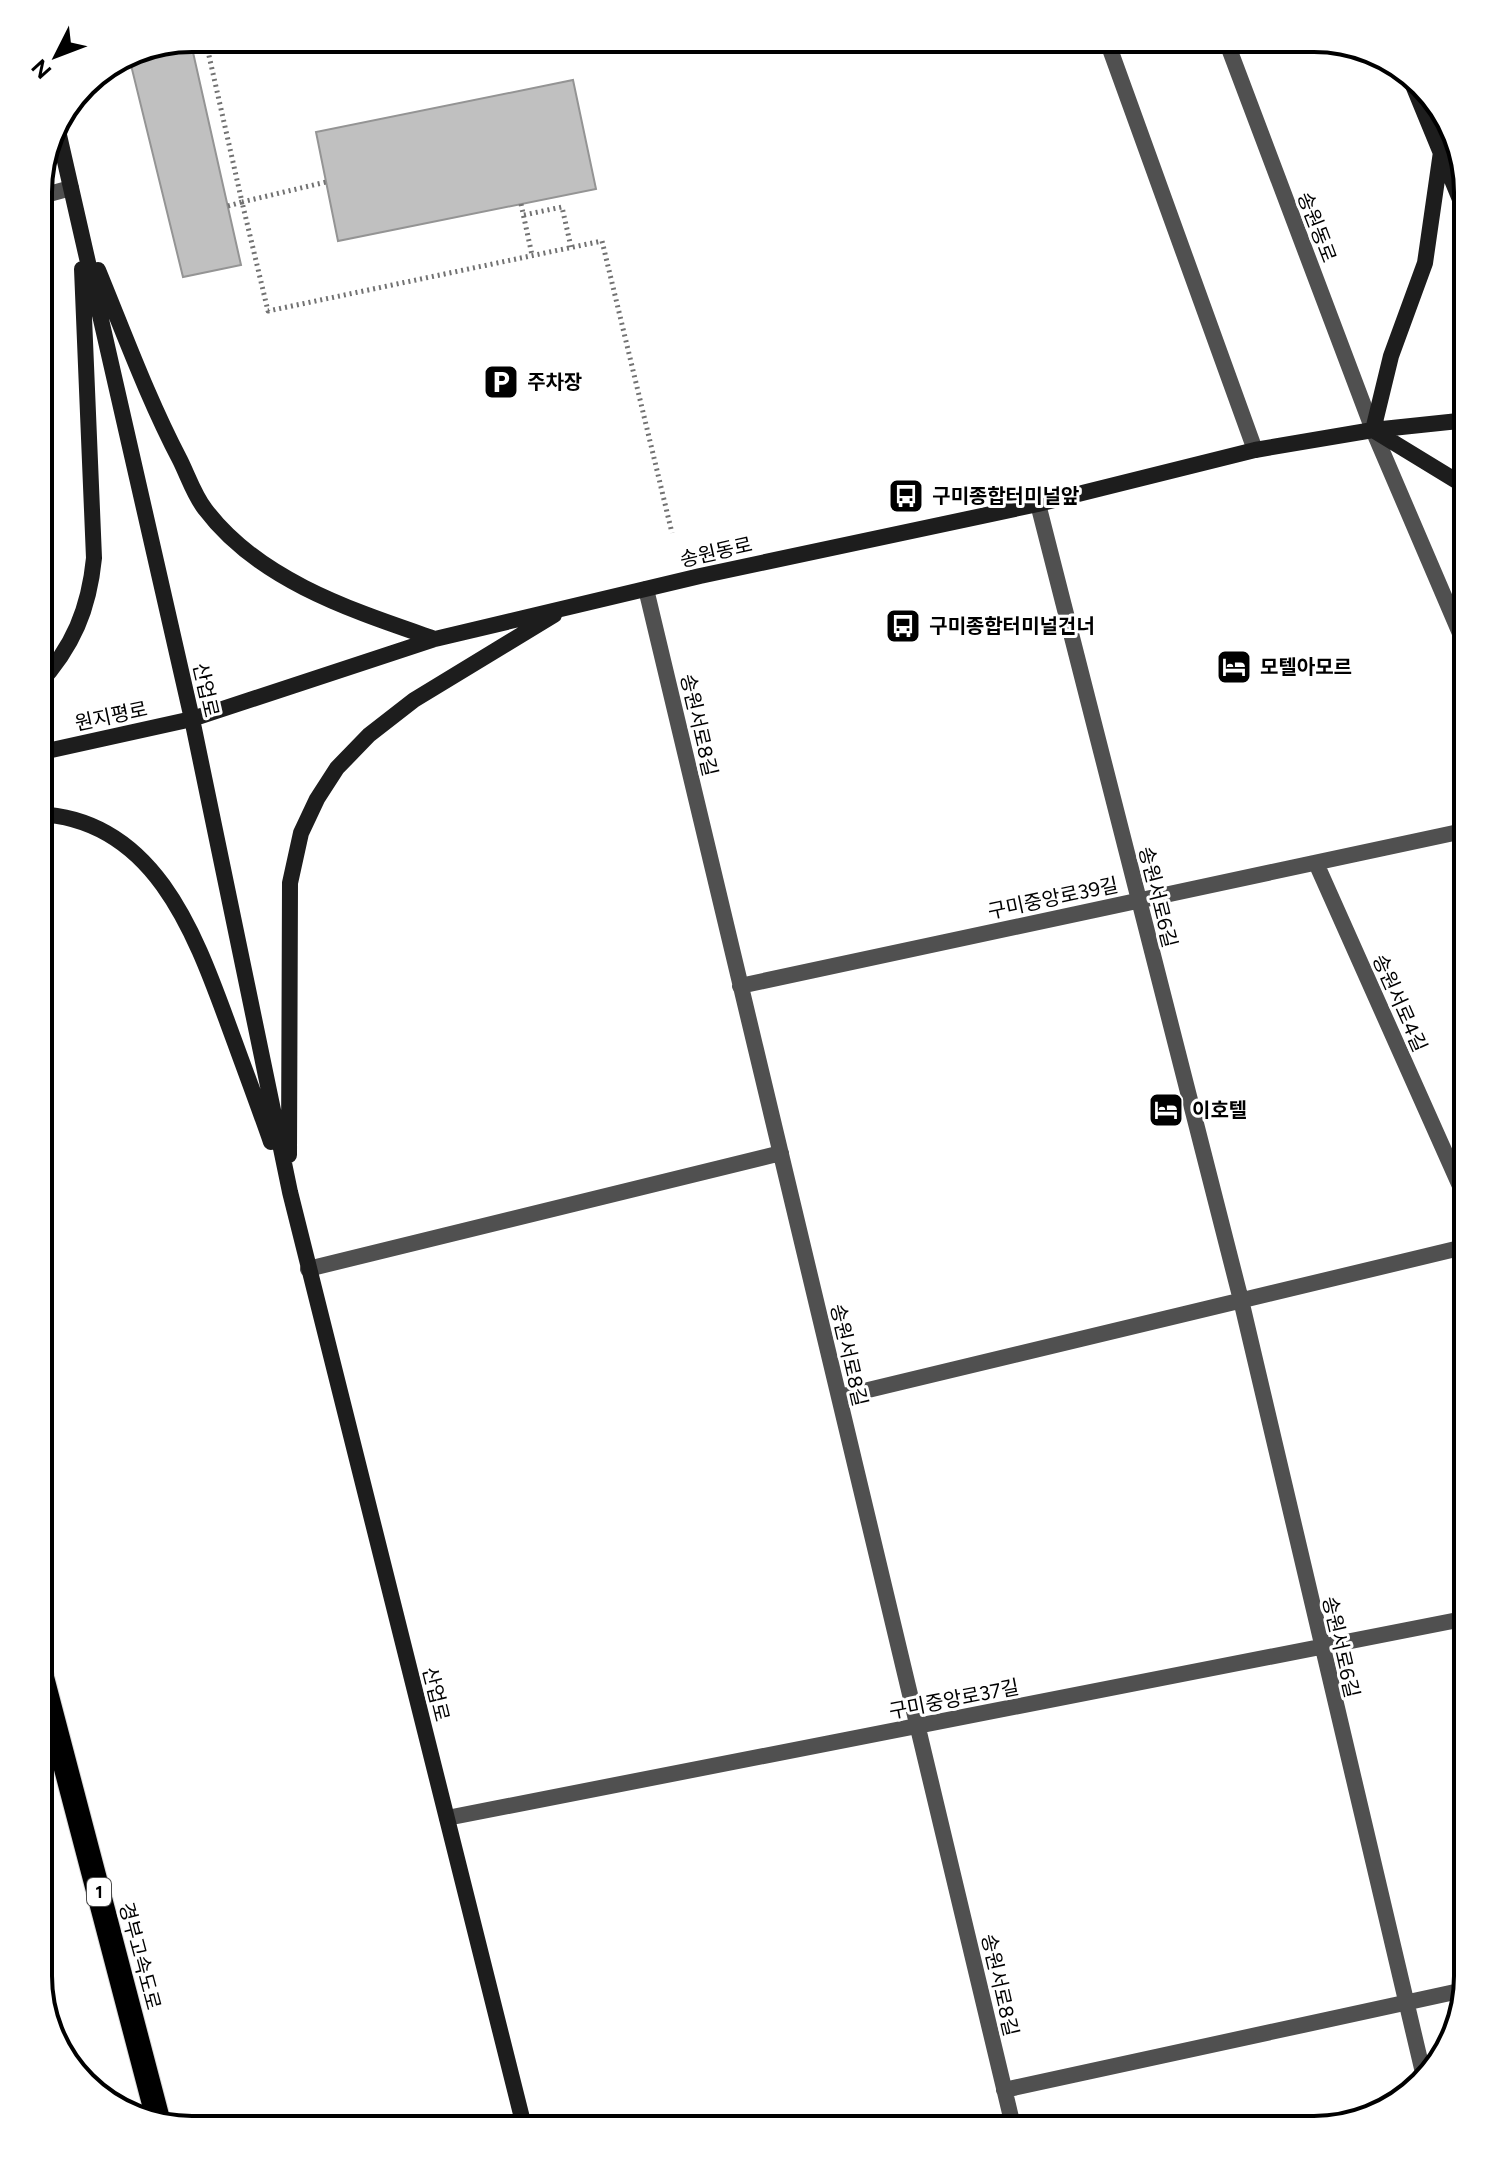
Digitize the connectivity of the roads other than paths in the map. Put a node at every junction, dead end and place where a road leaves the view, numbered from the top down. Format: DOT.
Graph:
graph roads {
  1 [pos="1111,52"];
  2 [pos="1230,52"];
  3 [pos="1419,100"];
  4 [pos="61,144"];
  5 [pos="1441,152"];
  6 [pos="1454,183"];
  7 [pos="71,188"];
  8 [pos="52,193"];
  9 [pos="81,228"];
  10 [pos="1454,421"];
  11 [pos="1373,430"];
  12 [pos="1255,450"];
  13 [pos="1454,479"];
  14 [pos="1038,504"];
  15 [pos="646,589"];
  16 [pos="567,607"];
  17 [pos="1454,619"];
  18 [pos="435,639"];
  19 [pos="52,670"];
  20 [pos="192,719"];
  21 [pos="52,750"];
  22 [pos="52,817"];
  23 [pos="1454,833"];
  24 [pos="1316,863"];
  25 [pos="1138,901"];
  26 [pos="740,986"];
  27 [pos="781,1153"];
  28 [pos="1454,1173"];
  29 [pos="290,1192"];
  30 [pos="1454,1249"];
  31 [pos="308,1269"];
  32 [pos="1241,1300"];
  33 [pos="839,1397"];
  34 [pos="1454,1621"];
  35 [pos="1320,1647"];
  36 [pos="52,1715"];
  37 [pos="918,1727"];
  38 [pos="447,1818"];
  39 [pos="1453,1992"];
  40 [pos="1406,2003"];
  41 [pos="1421,2065"];
  42 [pos="1004,2090"];
  43 [pos="156,2111"];
  44 [pos="522,2116"];
  45 [pos="1010,2116"];
  1 -- 12 [label="street"];
  2 -- 11 [label="street, 송원동로"];
  3 -- 5 [label="street"];
  4 -- 7 [label="street, 산업로"];
  5 -- 6 [label="street"];
  5 -- 11 [label="street"];
  7 -- 8 [label="street"];
  7 -- 9 [label="street, 산업로"];
  9 -- 18 [label="street"];
  9 -- 19 [label="street"];
  9 -- 20 [label="street, 산업로"];
  10 -- 11 [label="street, 송원동로"];
  11 -- 12 [label="street, 송원동로"];
  11 -- 13 [label="street"];
  11 -- 17 [label="street"];
  12 -- 14 [label="street, 송원동로"];
  14 -- 15 [label="street, 송원동로"];
  14 -- 25 [label="street, 송원서로6길"];
  15 -- 16 [label="street, 송원동로"];
  15 -- 26 [label="street, 송원서로8길"];
  16 -- 18 [label="street, 송원동로"];
  16 -- 29 [label="street"];
  18 -- 20 [label="street, 송원동로"];
  20 -- 21 [label="street, 원지평로"];
  20 -- 29 [label="street, 산업로"];
  22 -- 29 [label="street"];
  23 -- 24 [label="street, 구미중앙로39길"];
  24 -- 25 [label="street, 구미중앙로39길"];
  24 -- 28 [label="street, 송원서로4길"];
  25 -- 26 [label="street, 구미중앙로39길"];
  25 -- 32 [label="street, 송원서로6길"];
  26 -- 27 [label="street, 송원서로8길"];
  27 -- 31 [label="street"];
  27 -- 33 [label="street, 송원서로8길"];
  29 -- 31 [label="street, 산업로"];
  30 -- 32 [label="street"];
  31 -- 38 [label="street, 산업로"];
  32 -- 33 [label="street"];
  32 -- 35 [label="street, 송원서로6길"];
  33 -- 37 [label="street, 송원서로8길"];
  34 -- 35 [label="street, 구미중앙로37길"];
  35 -- 37 [label="street, 구미중앙로37길"];
  35 -- 40 [label="street, 송원서로6길"];
  36 -- 43 [label="highway, 경부고속도로 / 1"];
  37 -- 38 [label="street, 구미중앙로37길"];
  37 -- 42 [label="street, 송원서로8길"];
  38 -- 44 [label="street, 산업로"];
  39 -- 40 [label="street"];
  40 -- 41 [label="street, 송원서로6길"];
  40 -- 42 [label="street"];
  42 -- 45 [label="street, 송원서로8길"];
}
